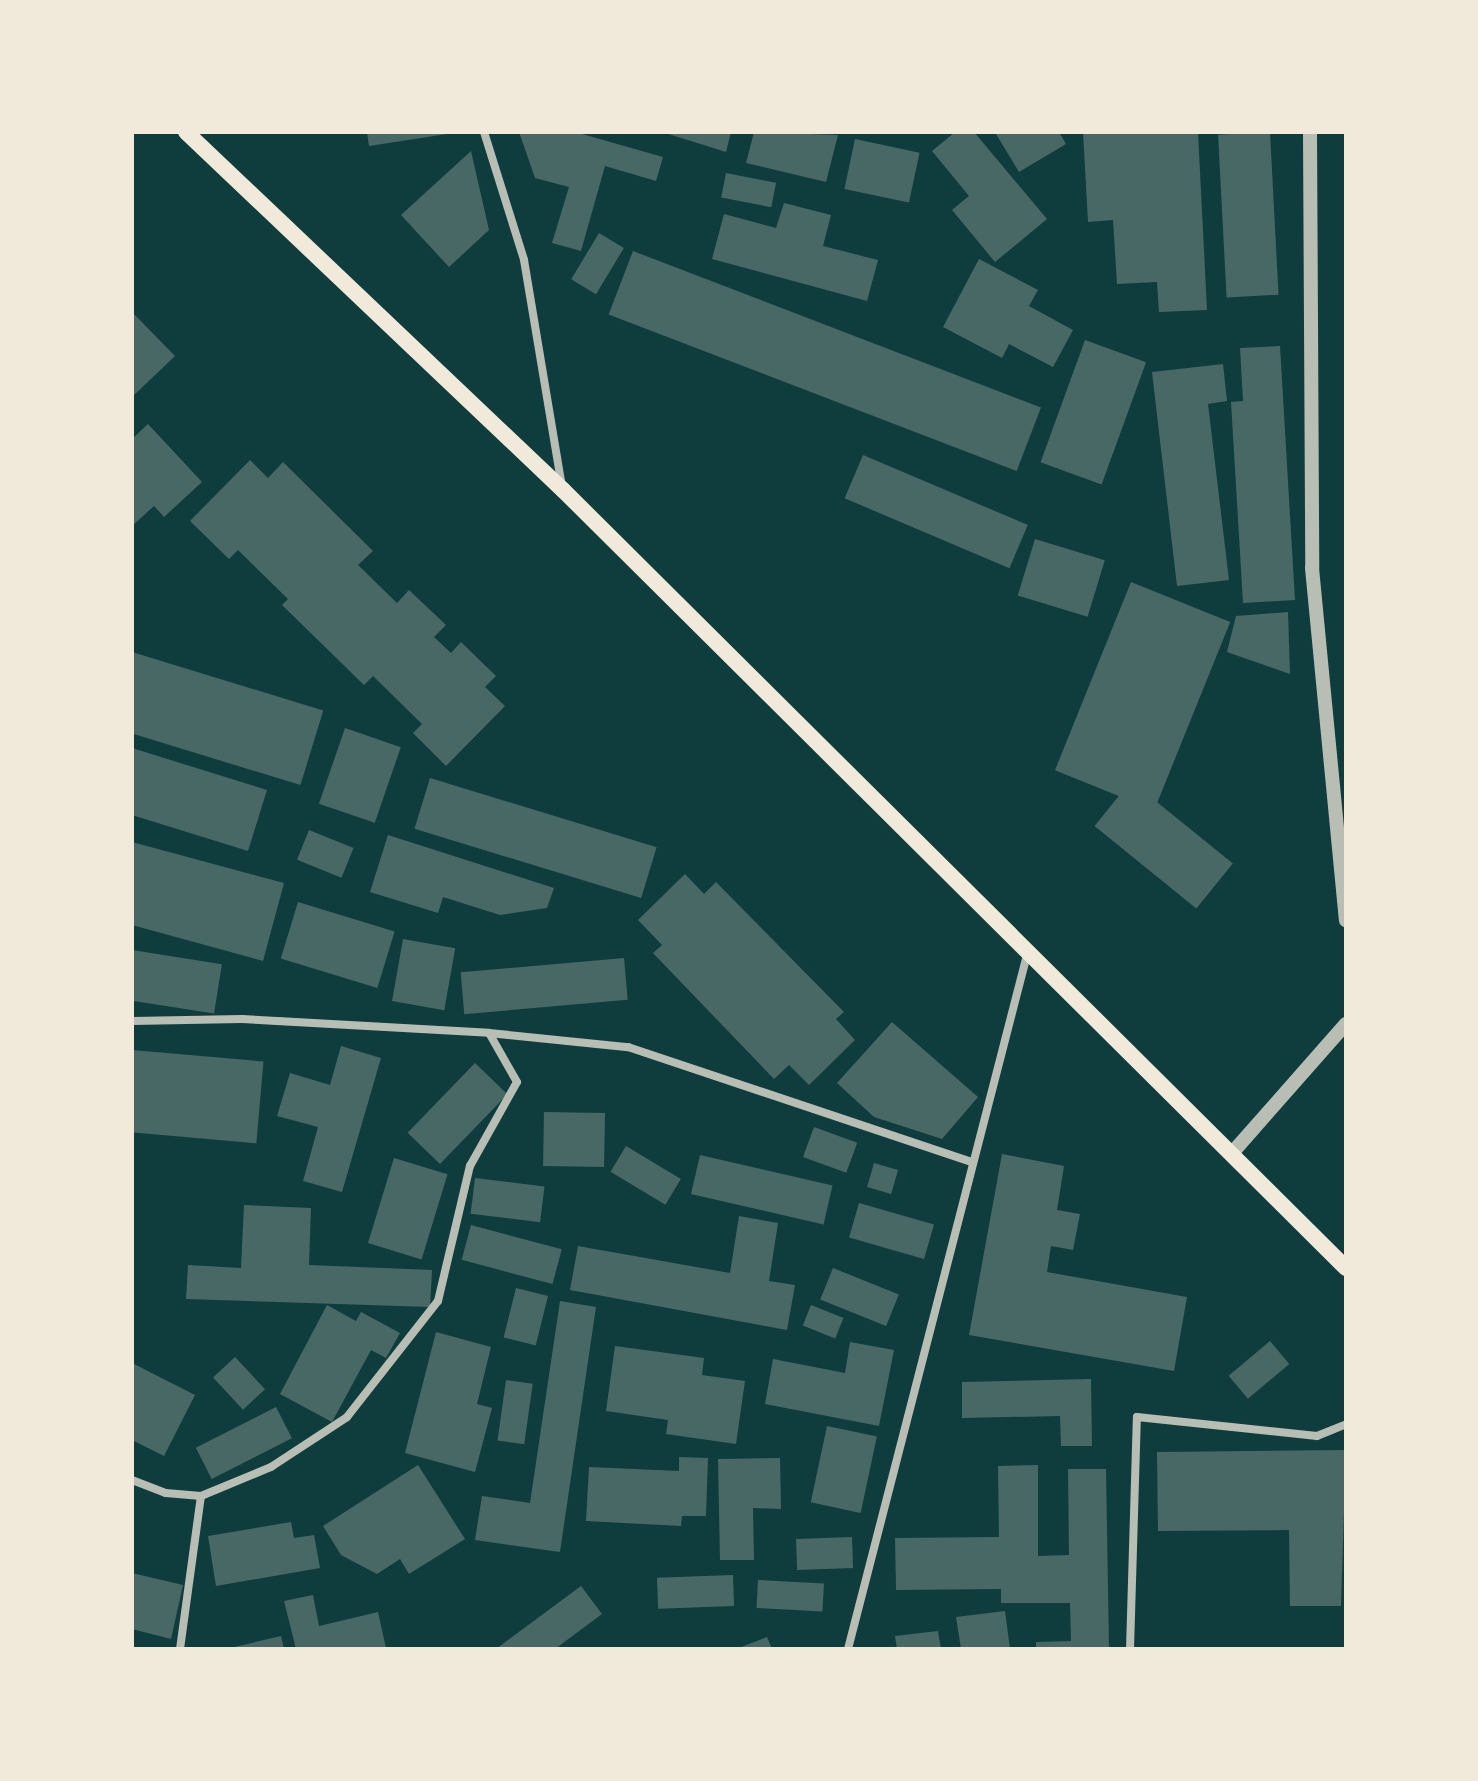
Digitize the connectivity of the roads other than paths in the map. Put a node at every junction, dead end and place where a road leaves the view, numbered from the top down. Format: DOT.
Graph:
graph roads {
  1 [pos="186,132"];
  2 [pos="484,132"];
  3 [pos="1310,132"];
  4 [pos="563,490"];
  5 [pos="1346,920"];
  6 [pos="1027,955"];
  7 [pos="132,1021"];
  8 [pos="1346,1024"];
  9 [pos="489,1033"];
  10 [pos="1233,1152"];
  11 [pos="971,1162"];
  12 [pos="1346,1268"];
  13 [pos="1346,1424"];
  14 [pos="132,1480"];
  15 [pos="201,1496"];
  16 [pos="180,1649"];
  17 [pos="848,1649"];
  18 [pos="1130,1649"];
  1 -- 4 [label="main road"];
  2 -- 4 [label="street"];
  3 -- 5 [label="street"];
  4 -- 6 [label="main road"];
  6 -- 10 [label="main road"];
  6 -- 11 [label="street"];
  7 -- 9 [label="street"];
  8 -- 10 [label="street"];
  9 -- 11 [label="street"];
  9 -- 15 [label="street"];
  10 -- 12 [label="main road"];
  11 -- 17 [label="street"];
  13 -- 18 [label="street"];
  14 -- 15 [label="street"];
  15 -- 16 [label="street"];
}
